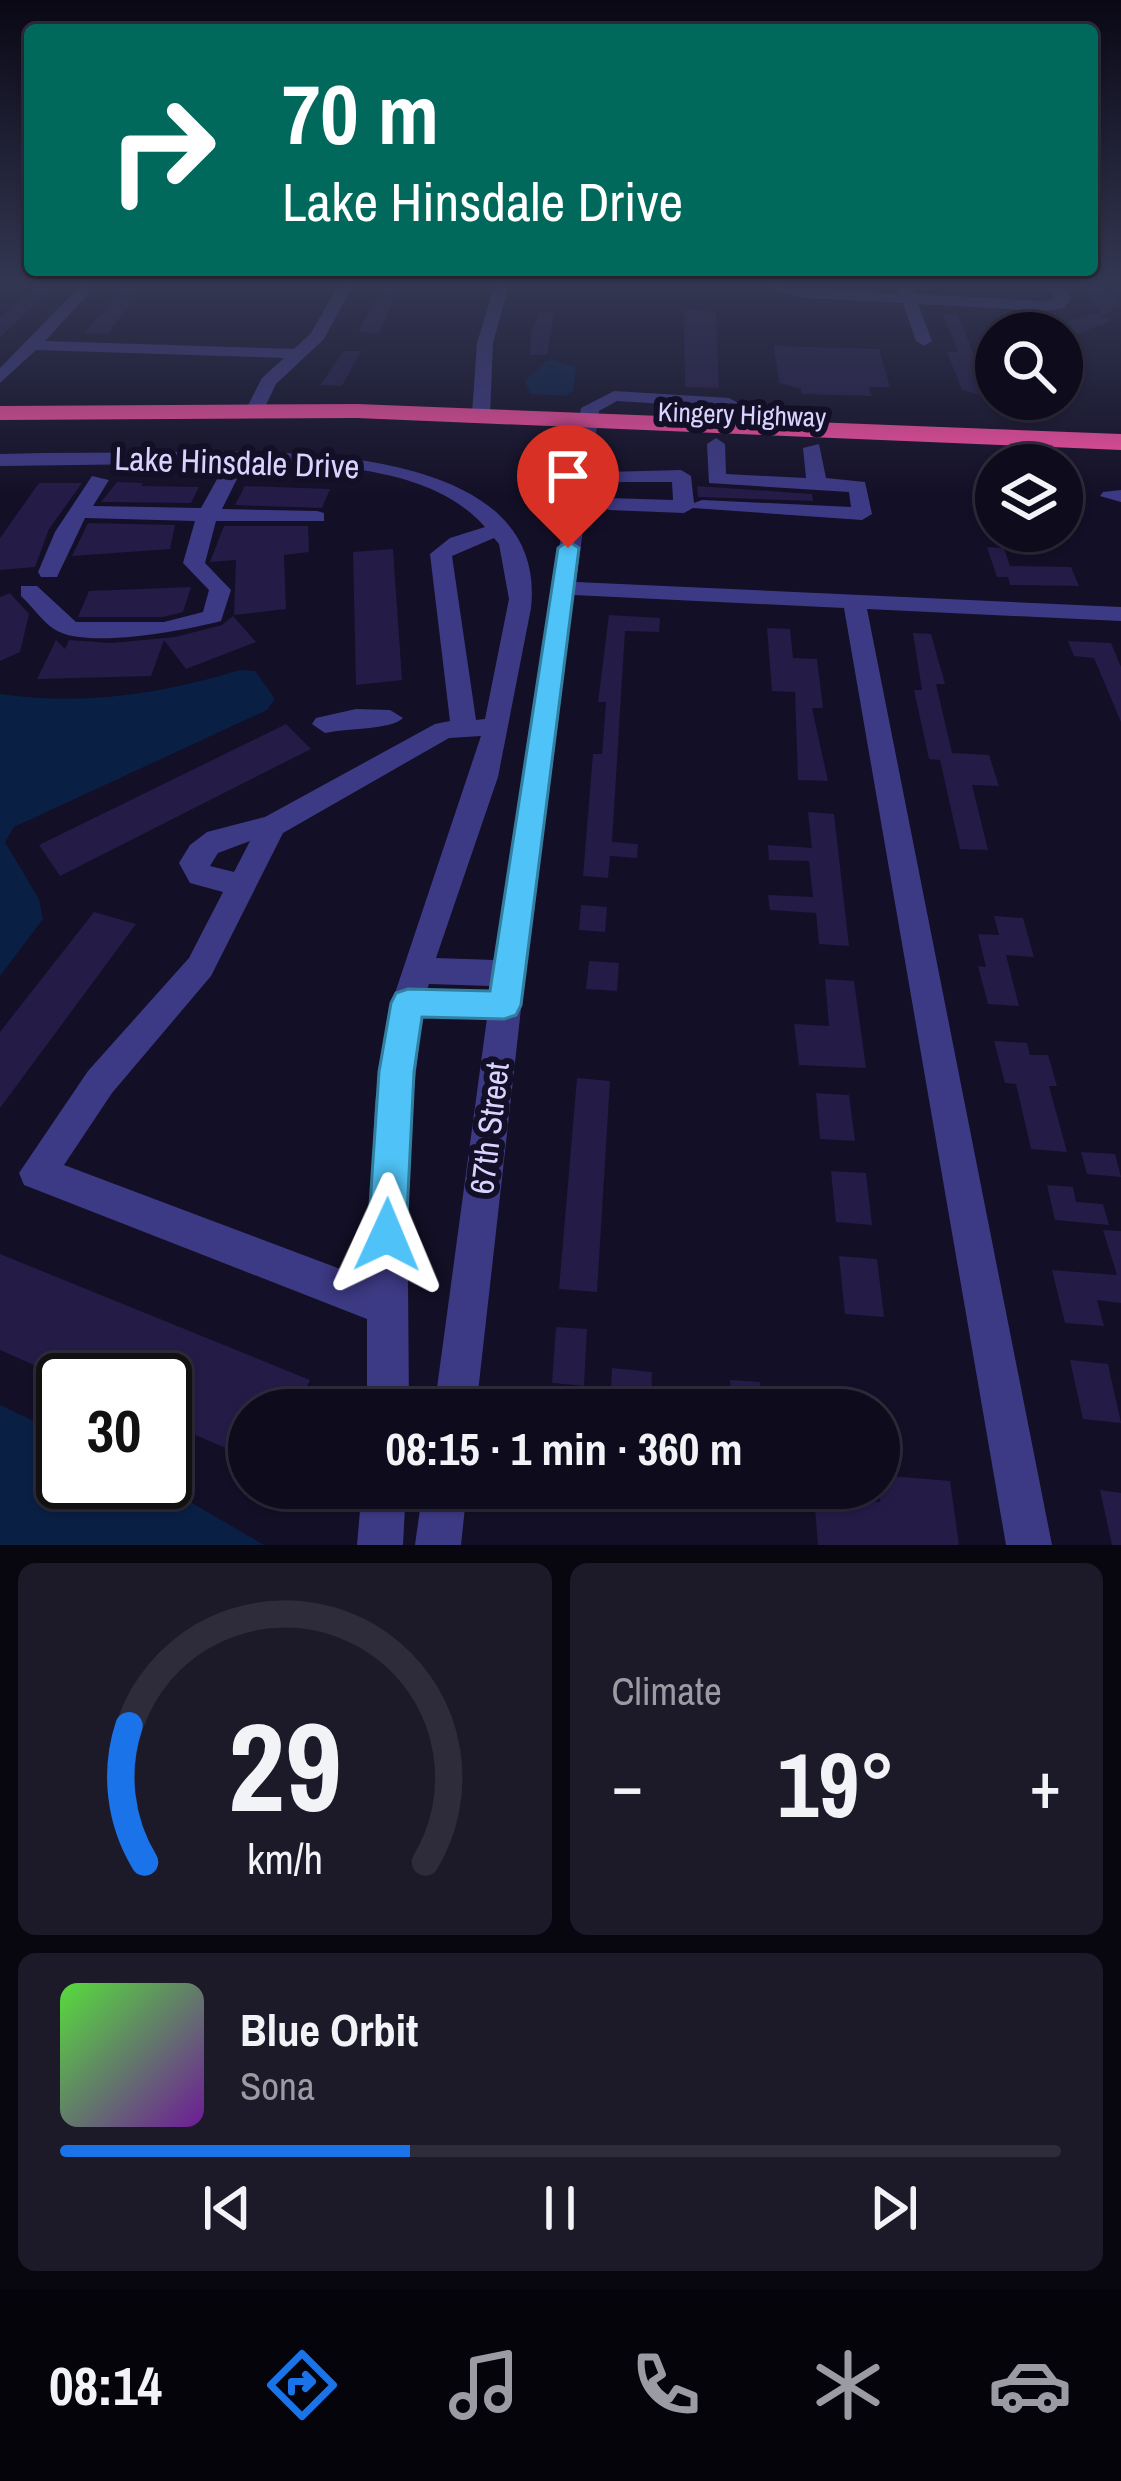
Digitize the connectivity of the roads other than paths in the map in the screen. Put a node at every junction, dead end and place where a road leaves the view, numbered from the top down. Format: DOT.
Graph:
graph roads {
  1 [pos="24,353"];
  2 [pos="274,353"];
  3 [pos="484,353"];
  4 [pos="298,354"];
  5 [pos="0,379"];
  6 [pos="729,404"];
  7 [pos="255,409"];
  8 [pos="0,413"];
  9 [pos="481,414"];
  10 [pos="586,428"];
  11 [pos="0,430"];
  12 [pos="1121,442"];
  13 [pos="716,444"];
  14 [pos="812,448"];
  15 [pos="239,457"];
  16 [pos="0,460"];
  17 [pos="1121,460"];
  18 [pos="579,475"];
  19 [pos="612,476"];
  20 [pos="99,480"];
  21 [pos="818,484"];
  22 [pos="609,505"];
  23 [pos="702,506"];
  24 [pos="574,507"];
  25 [pos="78,516"];
  26 [pos="207,522"];
  27 [pos="498,530"];
  28 [pos="50,572"];
  29 [pos="562,588"];
  30 [pos="29,591"];
  31 [pos="854,602"];
  32 [pos="1121,614"];
  33 [pos="326,724"];
  34 [pos="480,727"];
  35 [pos="416,746"];
  36 [pos="272,826"];
  37 [pos="243,885"];
  38 [pos="412,987"];
  39 [pos="507,989"];
  40 [pos="389,1307"];
  41 [pos="388,1389"];
  42 [pos="458,1389"];
  43 [pos="383,1509"];
  44 [pos="442,1509"];
  45 [pos="380,1545"];
  46 [pos="438,1545"];
  47 [pos="1028,1545"];
  1 -- 5 [label="street"];
  2 -- 4 [label="street"];
  3 -- 9 [label="street"];
  4 -- 7 [label="street"];
  6 -- 10 [label="street"];
  7 -- 8 [label="highway, Kingery Highway"];
  7 -- 9 [label="highway, Kingery Highway"];
  9 -- 10 [label="highway, Kingery Highway"];
  10 -- 11 [label="highway, Kingery Highway"];
  10 -- 12 [label="highway, Kingery Highway"];
  10 -- 13 [label="highway, Kingery Highway"];
  10 -- 18 [label="street, 67th Street"];
  13 -- 14 [label="highway, Kingery Highway"];
  13 -- 21 [label="street"];
  14 -- 17 [label="highway, Kingery Highway"];
  14 -- 21 [label="street"];
  15 -- 16 [label="street, Lake Hinsdale Drive"];
  15 -- 26 [label="street"];
  15 -- 27 [label="street, Lake Hinsdale Drive"];
  18 -- 19 [label="street"];
  18 -- 24 [label="street, 67th Street"];
  19 -- 22 [label="street"];
  19 -- 22 [label="street"];
  20 -- 25 [label="street"];
  21 -- 23 [label="street"];
  22 -- 24 [label="street"];
  24 -- 29 [label="street, 67th Street"];
  25 -- 26 [label="street"];
  25 -- 28 [label="street"];
  26 -- 30 [label="street"];
  27 -- 34 [label="street"];
  27 -- 34 [label="street"];
  29 -- 31 [label="street"];
  29 -- 39 [label="street, 67th Street"];
  31 -- 32 [label="street"];
  31 -- 47 [label="street"];
  33 -- 35 [label="street"];
  34 -- 35 [label="street"];
  34 -- 38 [label="street"];
  35 -- 36 [label="street"];
  36 -- 37 [label="street"];
  36 -- 37 [label="street"];
  37 -- 40 [label="street"];
  38 -- 39 [label="street"];
  38 -- 40 [label="street"];
  39 -- 42 [label="street, 67th Street"];
  40 -- 41 [label="street"];
  43 -- 45 [label="street"];
  44 -- 46 [label="street"];
}
